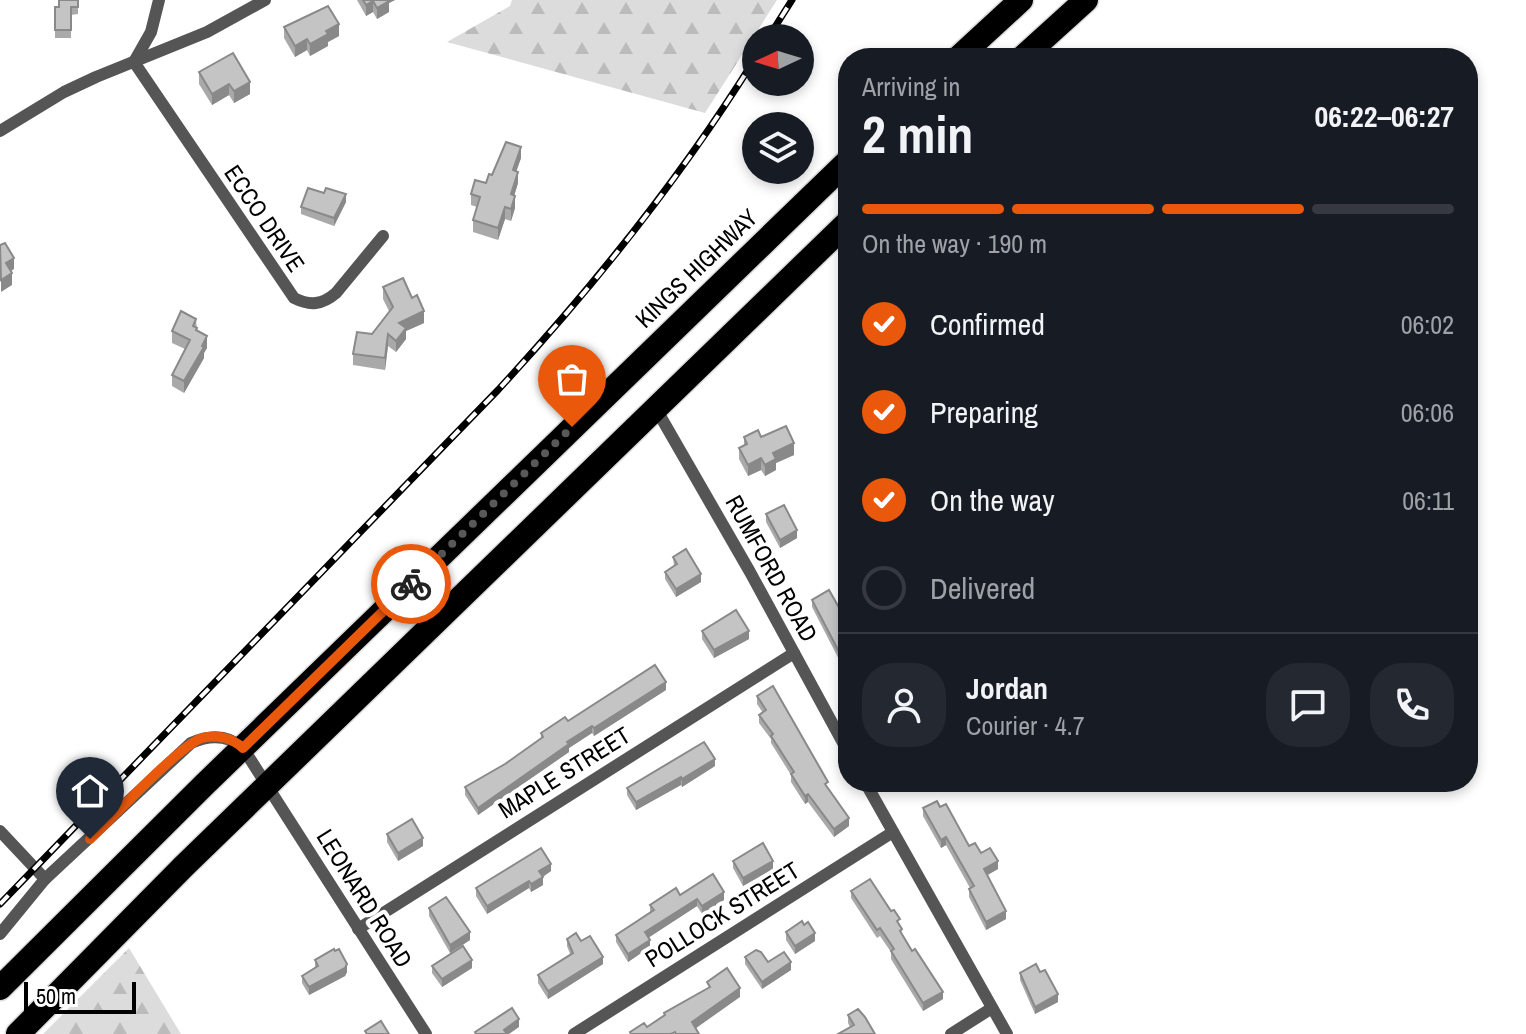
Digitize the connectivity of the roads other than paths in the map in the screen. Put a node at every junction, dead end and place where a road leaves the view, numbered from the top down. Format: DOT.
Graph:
graph roads {
  1 [pos="159,0"];
  2 [pos="265,0"];
  3 [pos="1021,0"];
  4 [pos="1086,0"];
  5 [pos="996,23"];
  6 [pos="969,48"];
  7 [pos="1016,48"];
  8 [pos="1033,48"];
  9 [pos="134,62"];
  10 [pos="0,131"];
  11 [pos="838,171"];
  12 [pos="838,232"];
  13 [pos="383,236"];
  14 [pos="655,407"];
  15 [pos="794,653"];
  16 [pos="838,734"];
  17 [pos="243,748"];
  18 [pos="268,784"];
  19 [pos="871,792"];
  20 [pos="0,831"];
  21 [pos="893,832"];
  22 [pos="45,879"];
  23 [pos="358,929"];
  24 [pos="0,934"];
  25 [pos="0,988"];
  26 [pos="992,1008"];
  27 [pos="18,1034"];
  28 [pos="426,1034"];
  29 [pos="574,1034"];
  30 [pos="951,1034"];
  31 [pos="1007,1034"];
  1 -- 9 [label="street"];
  2 -- 9 [label="street"];
  3 -- 5 [label="highway"];
  4 -- 8 [label="highway"];
  5 -- 6 [label="highway"];
  5 -- 7 [label="highway"];
  9 -- 10 [label="street"];
  9 -- 13 [label="street, ECCO DRIVE"];
  11 -- 17 [label="highway, KINGS HIGHWAY"];
  12 -- 14 [label="highway"];
  14 -- 15 [label="street, RUMFORD ROAD"];
  14 -- 18 [label="highway"];
  15 -- 16 [label="street, RUMFORD ROAD"];
  15 -- 23 [label="street, MAPLE STREET"];
  17 -- 18 [label="street, LEONARD ROAD"];
  17 -- 22 [label="street"];
  17 -- 25 [label="highway, KINGS HIGHWAY"];
  18 -- 23 [label="street, LEONARD ROAD"];
  18 -- 27 [label="highway"];
  19 -- 21 [label="street"];
  20 -- 22 [label="street"];
  21 -- 26 [label="street"];
  21 -- 29 [label="street, POLLOCK STREET"];
  22 -- 24 [label="street"];
  23 -- 28 [label="street, LEONARD ROAD"];
  26 -- 30 [label="street"];
  26 -- 31 [label="street"];
}
